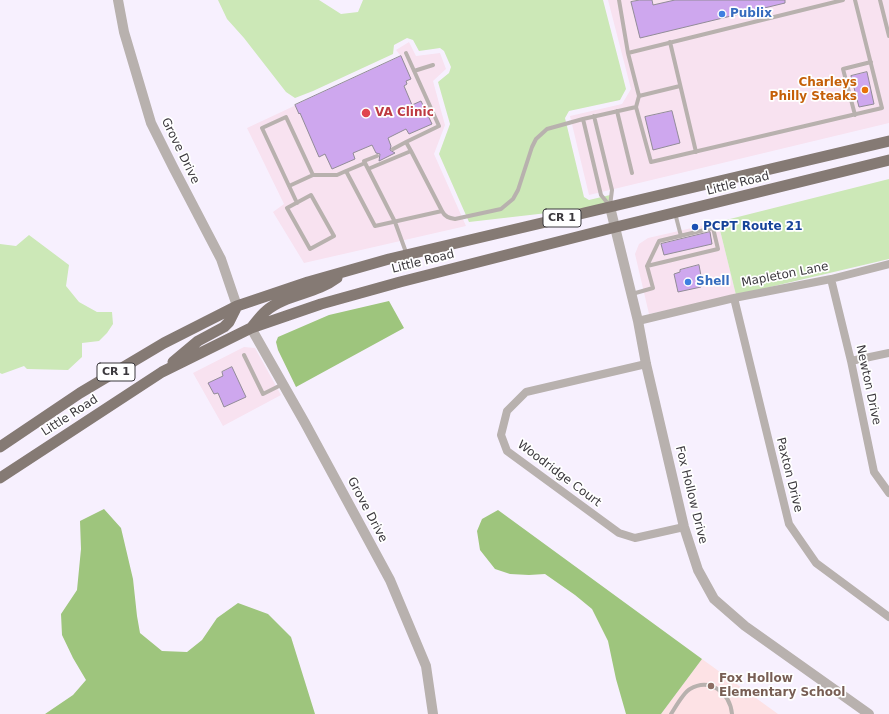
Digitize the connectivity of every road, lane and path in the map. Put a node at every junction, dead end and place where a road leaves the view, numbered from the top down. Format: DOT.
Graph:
graph roads {
  1 [pos="118,0"];
  2 [pos="619,0"];
  3 [pos="843,0"];
  4 [pos="855,0"];
  5 [pos="880,0"];
  6 [pos="889,36"];
  7 [pos="670,42"];
  8 [pos="406,53"];
  9 [pos="628,53"];
  10 [pos="871,62"];
  11 [pos="433,65"];
  12 [pos="414,71"];
  13 [pos="680,86"];
  14 [pos="639,96"];
  15 [pos="636,107"];
  16 [pos="617,111"];
  17 [pos="855,115"];
  18 [pos="594,116"];
  19 [pos="583,119"];
  20 [pos="889,141"];
  21 [pos="406,142"];
  22 [pos="393,149"];
  23 [pos="411,151"];
  24 [pos="696,152"];
  25 [pos="377,156"];
  26 [pos="889,160"];
  27 [pos="364,162"];
  28 [pos="368,169"];
  29 [pos="346,171"];
  30 [pos="632,172"];
  31 [pos="313,175"];
  32 [pos="289,186"];
  33 [pos="297,203"];
  34 [pos="610,207"];
  35 [pos="442,211"];
  36 [pos="675,212"];
  37 [pos="395,222"];
  38 [pos="616,227"];
  39 [pos="681,236"];
  40 [pos="407,255"];
  41 [pos="889,264"];
  42 [pos="647,266"];
  43 [pos="349,270"];
  44 [pos="831,278"];
  45 [pos="632,294"];
  46 [pos="734,298"];
  47 [pos="237,306"];
  48 [pos="638,321"];
  49 [pos="251,328"];
  50 [pos="889,353"];
  51 [pos="244,355"];
  52 [pos="851,362"];
  53 [pos="646,364"];
  54 [pos="162,372"];
  55 [pos="283,384"];
  56 [pos="0,447"];
  57 [pos="0,478"];
  58 [pos="889,493"];
  59 [pos="684,527"];
  60 [pos="889,617"];
  61 [pos="433,714"];
  62 [pos="671,714"];
  63 [pos="732,714"];
  64 [pos="869,714"];
  1 -- 47 [label="street, Grove Drive"];
  2 -- 9 [label="lane"];
  3 -- 7 [label="lane"];
  4 -- 10 [label="lane"];
  5 -- 6 [label="lane"];
  7 -- 9 [label="lane"];
  7 -- 13 [label="lane"];
  8 -- 12 [label="lane"];
  9 -- 14 [label="lane"];
  10 -- 17 [label="lane"];
  10 -- 17 [label="lane"];
  11 -- 12 [label="lane"];
  12 -- 21 [label="lane"];
  13 -- 14 [label="lane"];
  13 -- 24 [label="lane"];
  14 -- 15 [label="lane"];
  15 -- 16 [label="lane"];
  15 -- 24 [label="lane"];
  16 -- 18 [label="lane"];
  16 -- 30 [label="lane"];
  17 -- 24 [label="lane"];
  18 -- 19 [label="lane"];
  18 -- 34 [label="lane"];
  19 -- 34 [label="lane"];
  19 -- 35 [label="lane"];
  20 -- 34 [label="main road, Little Road / CR 1"];
  21 -- 22 [label="lane"];
  21 -- 23 [label="lane"];
  23 -- 28 [label="lane"];
  23 -- 35 [label="lane"];
  25 -- 27 [label="lane"];
  26 -- 36 [label="main road, Little Road / CR 1"];
  27 -- 28 [label="lane"];
  27 -- 29 [label="lane"];
  28 -- 37 [label="lane"];
  29 -- 31 [label="lane"];
  29 -- 37 [label="lane"];
  31 -- 32 [label="lane"];
  31 -- 32 [label="lane"];
  32 -- 33 [label="lane"];
  33 -- 33 [label="lane"];
  34 -- 38 [label="street, Fox Hollow Drive"];
  34 -- 40 [label="main road, Little Road / CR 1"];
  35 -- 37 [label="lane"];
  36 -- 38 [label="main road, Little Road / CR 1"];
  36 -- 39 [label="lane"];
  37 -- 40 [label="lane"];
  38 -- 45 [label="street, Fox Hollow Drive"];
  38 -- 49 [label="main road, Little Road / CR 1"];
  39 -- 42 [label="lane"];
  39 -- 42 [label="lane"];
  40 -- 43 [label="main road, Little Road / CR 1"];
  41 -- 44 [label="street, Mapleton Lane"];
  42 -- 45 [label="lane"];
  43 -- 47 [label="main road, Little Road / CR 1"];
  43 -- 49 [label="main road"];
  44 -- 46 [label="street, Mapleton Lane"];
  44 -- 52 [label="street, Newton Drive"];
  45 -- 48 [label="street, Fox Hollow Drive"];
  46 -- 48 [label="street, Mapleton Lane"];
  46 -- 60 [label="street, Paxton Drive"];
  47 -- 54 [label="main road"];
  47 -- 56 [label="main road, Little Road / CR 1"];
  48 -- 53 [label="street, Fox Hollow Drive"];
  49 -- 54 [label="main road, Little Road / CR 1"];
  49 -- 55 [label="street, Grove Drive"];
  50 -- 52 [label="street"];
  51 -- 55 [label="lane"];
  52 -- 58 [label="street, Newton Drive"];
  53 -- 59 [label="street, Fox Hollow Drive"];
  53 -- 59 [label="street, Woodridge Court"];
  54 -- 57 [label="main road, Little Road / CR 1"];
  55 -- 61 [label="street, Grove Drive"];
  59 -- 64 [label="street, Fox Hollow Drive"];
  62 -- 63 [label="lane"];
}
